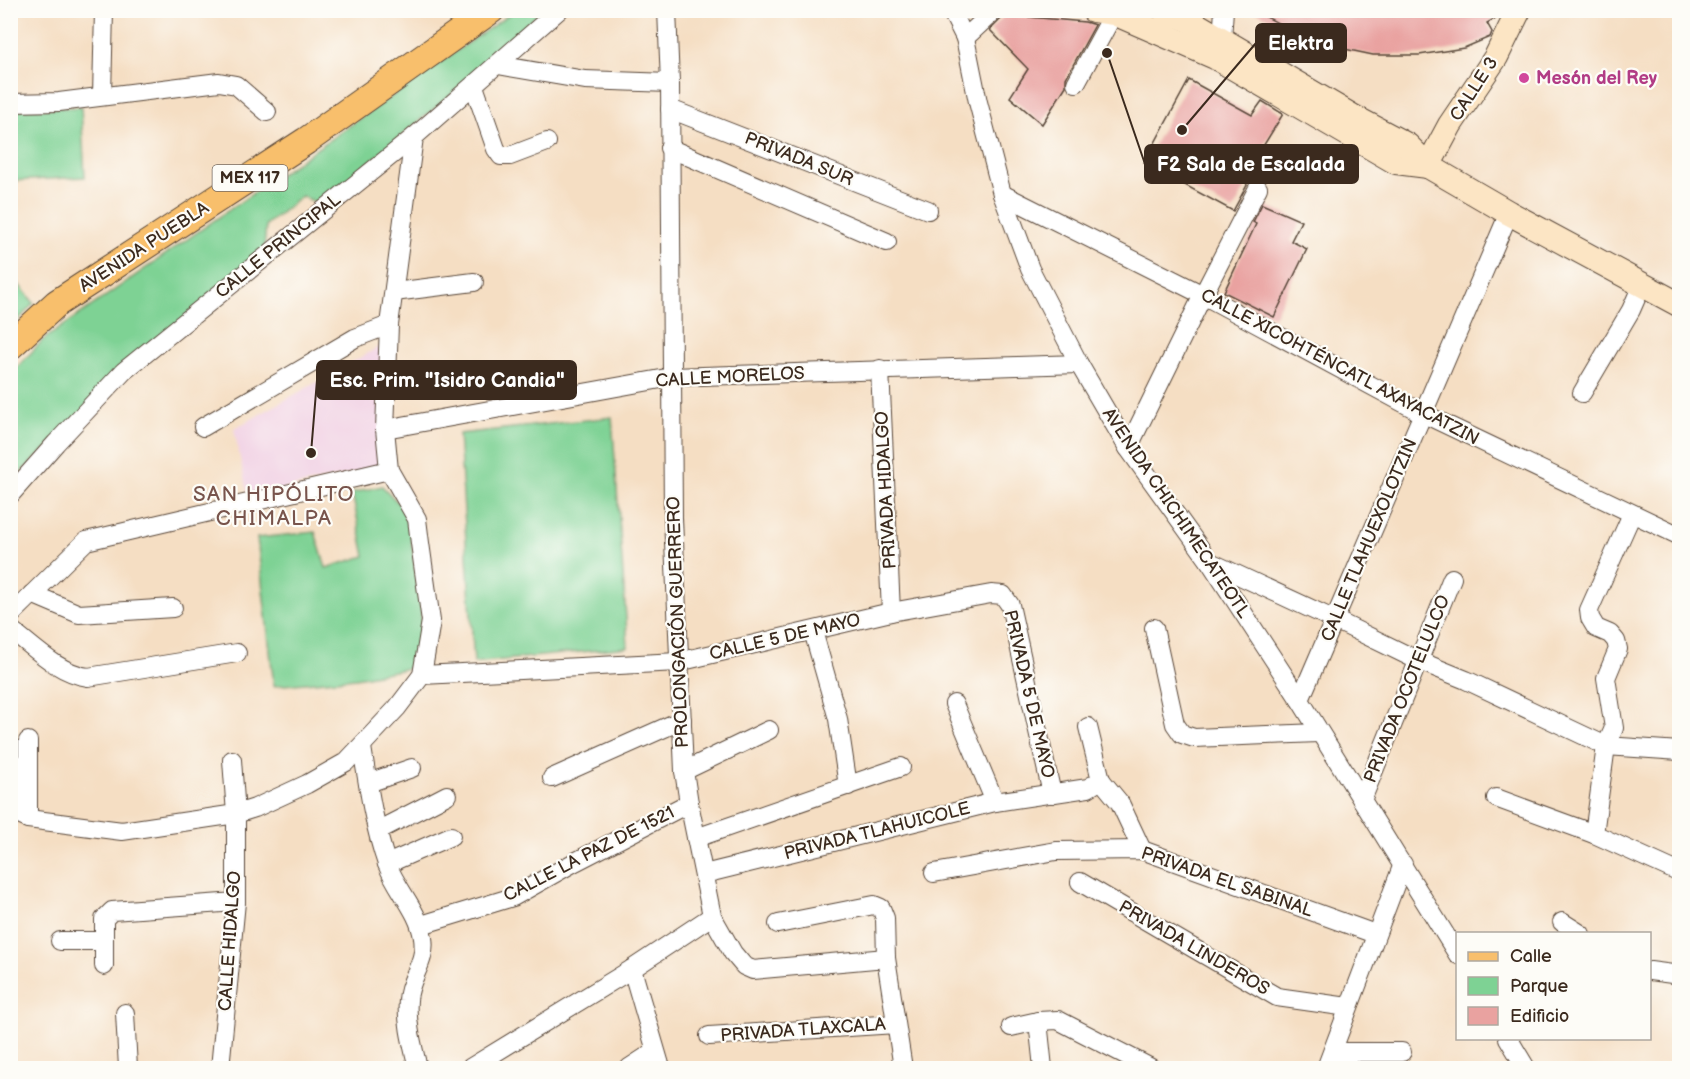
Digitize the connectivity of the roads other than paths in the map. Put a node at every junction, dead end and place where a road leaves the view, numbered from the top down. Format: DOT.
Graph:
graph roads {
  1 [pos="104,10"];
  2 [pos="491,10"];
  3 [pos="559,10"];
  4 [pos="667,10"];
  5 [pos="951,10"];
  6 [pos="996,10"];
  7 [pos="1164,10"];
  8 [pos="1224,10"];
  9 [pos="1519,10"];
  10 [pos="1104,12"];
  11 [pos="965,38"];
  12 [pos="1218,48"];
  13 [pos="498,65"];
  14 [pos="670,83"];
  15 [pos="1076,83"];
  16 [pos="474,86"];
  17 [pos="102,96"];
  18 [pos="10,103"];
  19 [pos="670,109"];
  20 [pos="267,112"];
  21 [pos="414,137"];
  22 [pos="547,142"];
  23 [pos="669,148"];
  24 [pos="1428,166"];
  25 [pos="1258,188"];
  26 [pos="1002,194"];
  27 [pos="928,210"];
  28 [pos="1509,213"];
  29 [pos="886,242"];
  30 [pos="474,282"];
  31 [pos="1642,285"];
  32 [pos="394,292"];
  33 [pos="1203,295"];
  34 [pos="1680,305"];
  35 [pos="389,325"];
  36 [pos="10,346"];
  37 [pos="1079,364"];
  38 [pos="880,369"];
  39 [pos="672,377"];
  40 [pos="1582,393"];
  41 [pos="1424,414"];
  42 [pos="203,427"];
  43 [pos="385,429"];
  44 [pos="1128,448"];
  45 [pos="389,470"];
  46 [pos="10,495"];
  47 [pos="1632,514"];
  48 [pos="1680,536"];
  49 [pos="1210,562"];
  50 [pos="1452,578"];
  51 [pos="32,594"];
  52 [pos="1003,595"];
  53 [pos="173,608"];
  54 [pos="891,612"];
  55 [pos="10,616"];
  56 [pos="1335,620"];
  57 [pos="1154,628"];
  58 [pos="10,629"];
  59 [pos="813,631"];
  60 [pos="237,653"];
  61 [pos="1417,660"];
  62 [pos="678,662"];
  63 [pos="422,675"];
  64 [pos="1300,700"];
  65 [pos="954,704"];
  66 [pos="682,720"];
  67 [pos="1088,727"];
  68 [pos="769,730"];
  69 [pos="1318,733"];
  70 [pos="28,741"];
  71 [pos="1606,746"];
  72 [pos="362,747"];
  73 [pos="1680,751"];
  74 [pos="232,760"];
  75 [pos="901,767"];
  76 [pos="411,768"];
  77 [pos="684,771"];
  78 [pos="552,778"];
  79 [pos="1101,780"];
  80 [pos="368,783"];
  81 [pos="848,786"];
  82 [pos="1052,794"];
  83 [pos="447,795"];
  84 [pos="1496,798"];
  85 [pos="1362,800"];
  86 [pos="994,802"];
  87 [pos="689,803"];
  88 [pos="10,811"];
  89 [pos="236,814"];
  90 [pos="28,819"];
  91 [pos="379,830"];
  92 [pos="1594,834"];
  93 [pos="451,836"];
  94 [pos="696,838"];
  95 [pos="1142,850"];
  96 [pos="387,864"];
  97 [pos="1403,864"];
  98 [pos="934,873"];
  99 [pos="1680,873"];
  100 [pos="704,874"];
  101 [pos="1080,882"];
  102 [pos="236,902"];
  103 [pos="712,916"];
  104 [pos="1562,922"];
  105 [pos="778,924"];
  106 [pos="421,925"];
  107 [pos="1579,932"];
  108 [pos="1375,934"];
  109 [pos="60,941"];
  110 [pos="104,941"];
  111 [pos="1456,952"];
  112 [pos="886,958"];
  113 [pos="104,966"];
  114 [pos="632,969"];
  115 [pos="1651,971"];
  116 [pos="1680,975"];
  117 [pos="1348,1007"];
  118 [pos="125,1013"];
  119 [pos="1038,1021"];
  120 [pos="896,1024"];
  121 [pos="1011,1027"];
  122 [pos="709,1036"];
  123 [pos="1509,1040"];
  124 [pos="655,1051"];
  125 [pos="1402,1052"];
  126 [pos="1329,1060"];
  127 [pos="128,1068"];
  128 [pos="220,1068"];
  129 [pos="418,1068"];
  130 [pos="470,1068"];
  131 [pos="629,1068"];
  132 [pos="662,1068"];
  133 [pos="903,1068"];
  134 [pos="1043,1068"];
  135 [pos="1151,1068"];
  136 [pos="1526,1068"];
  1 -- 17 [label="street"];
  2 -- 36 [label="main road, AVENIDA PUEBLA / MEX 117"];
  3 -- 13 [label="street, CALLE PRINCIPAL"];
  4 -- 14 [label="street, PROLONGACIÓN GUERRERO"];
  5 -- 11 [label="street, AVENIDA CHICHIMECATEOTL"];
  6 -- 11 [label="street"];
  7 -- 12 [label="main road"];
  8 -- 12 [label="street"];
  9 -- 24 [label="main road, CALLE 3"];
  10 -- 12 [label="main road"];
  10 -- 15 [label="street"];
  11 -- 26 [label="street, AVENIDA CHICHIMECATEOTL"];
  12 -- 24 [label="main road"];
  13 -- 14 [label="street"];
  13 -- 16 [label="street, CALLE PRINCIPAL"];
  14 -- 19 [label="street, PROLONGACIÓN GUERRERO"];
  16 -- 21 [label="street, CALLE PRINCIPAL"];
  16 -- 22 [label="street"];
  17 -- 18 [label="street"];
  17 -- 20 [label="street"];
  19 -- 23 [label="street, PROLONGACIÓN GUERRERO"];
  19 -- 27 [label="street, PRIVADA SUR"];
  21 -- 32 [label="street"];
  21 -- 46 [label="street, CALLE PRINCIPAL"];
  23 -- 29 [label="street"];
  23 -- 39 [label="street, PROLONGACIÓN GUERRERO"];
  24 -- 28 [label="main road"];
  25 -- 33 [label="street"];
  26 -- 33 [label="street, CALLE XICOHTÉNCATL AXAYACATZIN"];
  26 -- 37 [label="street, AVENIDA CHICHIMECATEOTL"];
  28 -- 31 [label="main road"];
  28 -- 41 [label="street, CALLE TLAHUEXOLOTZIN"];
  30 -- 32 [label="street"];
  31 -- 34 [label="main road"];
  31 -- 40 [label="street"];
  32 -- 35 [label="street"];
  33 -- 41 [label="street, CALLE XICOHTÉNCATL AXAYACATZIN"];
  33 -- 44 [label="street"];
  35 -- 42 [label="street"];
  35 -- 43 [label="street"];
  37 -- 38 [label="street, CALLE MORELOS"];
  37 -- 44 [label="street, AVENIDA CHICHIMECATEOTL"];
  38 -- 39 [label="street, CALLE MORELOS"];
  38 -- 54 [label="street, PRIVADA HIDALGO"];
  39 -- 43 [label="street, CALLE MORELOS"];
  39 -- 62 [label="street, PROLONGACIÓN GUERRERO"];
  41 -- 47 [label="street, CALLE XICOHTÉNCATL AXAYACATZIN"];
  41 -- 56 [label="street, CALLE TLAHUEXOLOTZIN"];
  43 -- 45 [label="street"];
  44 -- 49 [label="street, AVENIDA CHICHIMECATEOTL"];
  45 -- 51 [label="street"];
  45 -- 63 [label="street"];
  47 -- 48 [label="street, CALLE XICOHTÉNCATL AXAYACATZIN"];
  47 -- 71 [label="street"];
  49 -- 56 [label="street"];
  49 -- 64 [label="street, AVENIDA CHICHIMECATEOTL"];
  50 -- 61 [label="street, PRIVADA OCOTELULCO"];
  51 -- 53 [label="street"];
  51 -- 55 [label="street"];
  52 -- 54 [label="street, CALLE 5 DE MAYO"];
  52 -- 82 [label="street, PRIVADA 5 DE MAYO"];
  54 -- 59 [label="street, CALLE 5 DE MAYO"];
  56 -- 61 [label="street"];
  56 -- 64 [label="street, CALLE TLAHUEXOLOTZIN"];
  57 -- 69 [label="street"];
  58 -- 60 [label="street"];
  59 -- 62 [label="street, CALLE 5 DE MAYO"];
  59 -- 81 [label="street"];
  61 -- 71 [label="street"];
  61 -- 85 [label="street, PRIVADA OCOTELULCO"];
  62 -- 63 [label="street, CALLE 5 DE MAYO"];
  62 -- 66 [label="street, PROLONGACIÓN GUERRERO"];
  63 -- 72 [label="street"];
  64 -- 69 [label="street, AVENIDA CHICHIMECATEOTL"];
  65 -- 86 [label="street"];
  66 -- 77 [label="street, PROLONGACIÓN GUERRERO"];
  66 -- 78 [label="street"];
  67 -- 79 [label="street"];
  68 -- 77 [label="street"];
  69 -- 85 [label="street, AVENIDA CHICHIMECATEOTL"];
  70 -- 90 [label="street"];
  71 -- 73 [label="street"];
  71 -- 92 [label="street"];
  72 -- 80 [label="street"];
  72 -- 89 [label="street"];
  74 -- 89 [label="street, CALLE HIDALGO"];
  75 -- 81 [label="street"];
  76 -- 80 [label="street"];
  77 -- 87 [label="street, PROLONGACIÓN GUERRERO"];
  79 -- 82 [label="street, PRIVADA TLAHUICOLE"];
  79 -- 95 [label="street"];
  80 -- 91 [label="street"];
  81 -- 94 [label="street"];
  82 -- 86 [label="street, PRIVADA TLAHUICOLE"];
  83 -- 91 [label="street"];
  84 -- 92 [label="street"];
  85 -- 97 [label="street, AVENIDA CHICHIMECATEOTL"];
  86 -- 100 [label="street, PRIVADA TLAHUICOLE"];
  87 -- 94 [label="street, PROLONGACIÓN GUERRERO"];
  87 -- 106 [label="street, CALLE LA PAZ DE 1521"];
  88 -- 90 [label="street"];
  89 -- 90 [label="street"];
  89 -- 102 [label="street, CALLE HIDALGO"];
  91 -- 96 [label="street"];
  92 -- 99 [label="street"];
  93 -- 96 [label="street"];
  94 -- 100 [label="street, PROLONGACIÓN GUERRERO"];
  95 -- 98 [label="street, PRIVADA EL SABINAL"];
  95 -- 108 [label="street, PRIVADA EL SABINAL"];
  96 -- 106 [label="street"];
  97 -- 108 [label="street"];
  97 -- 111 [label="street, AVENIDA CHICHIMECATEOTL"];
  100 -- 103 [label="street, PROLONGACIÓN GUERRERO"];
  101 -- 117 [label="street, PRIVADA LINDEROS"];
  102 -- 110 [label="street"];
  102 -- 128 [label="street, CALLE HIDALGO"];
  103 -- 112 [label="street, PROLONGACIÓN GUERRERO"];
  103 -- 114 [label="street"];
  104 -- 107 [label="street"];
  105 -- 112 [label="street"];
  106 -- 129 [label="street"];
  108 -- 117 [label="street"];
  109 -- 110 [label="street"];
  110 -- 113 [label="street"];
  112 -- 120 [label="street"];
  114 -- 124 [label="street"];
  114 -- 130 [label="street"];
  115 -- 116 [label="street"];
  117 -- 126 [label="street"];
  118 -- 127 [label="street"];
  119 -- 121 [label="street"];
  119 -- 134 [label="street"];
  119 -- 135 [label="street"];
  120 -- 122 [label="street, PRIVADA TLAXCALA"];
  120 -- 133 [label="street"];
  123 -- 136 [label="street"];
  124 -- 131 [label="street"];
  124 -- 132 [label="street"];
  125 -- 126 [label="street"];
}
